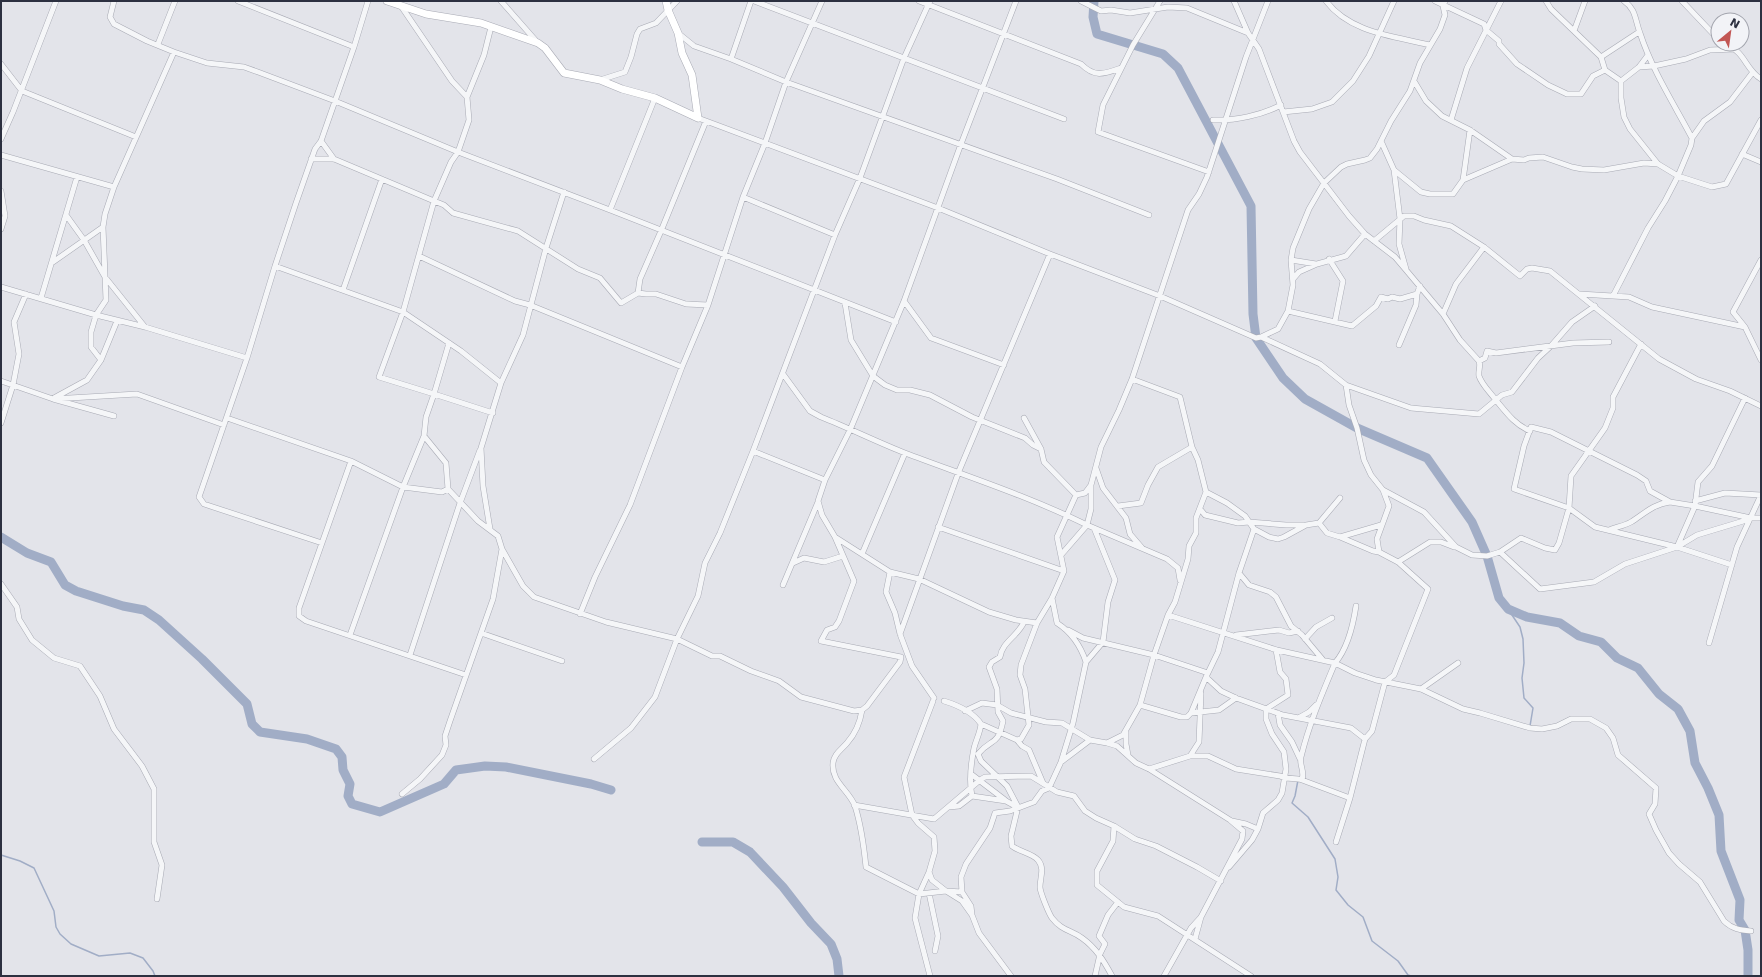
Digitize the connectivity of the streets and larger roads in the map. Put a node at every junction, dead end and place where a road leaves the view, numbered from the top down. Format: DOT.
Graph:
graph roads {
  1 [pos="56,1"];
  2 [pos="114,1"];
  3 [pos="175,1"];
  4 [pos="238,1"];
  5 [pos="368,1"];
  6 [pos="501,1"];
  7 [pos="666,1"];
  8 [pos="677,1"];
  9 [pos="751,1"];
  10 [pos="754,1"];
  11 [pos="822,1"];
  12 [pos="919,1"];
  13 [pos="1016,1"];
  14 [pos="1081,1"];
  15 [pos="1160,1"];
  16 [pos="1234,1"];
  17 [pos="1268,1"];
  18 [pos="1326,1"];
  19 [pos="1394,1"];
  20 [pos="1435,1"];
  21 [pos="1501,1"];
  22 [pos="1546,1"];
  23 [pos="1585,1"];
  24 [pos="1624,1"];
  25 [pos="1682,1"];
  26 [pos="394,3"];
  27 [pos="929,3"];
  28 [pos="1444,3"];
  29 [pos="1154,9"];
  30 [pos="668,10"];
  31 [pos="811,24"];
  32 [pos="491,26"];
  33 [pos="1486,30"];
  34 [pos="1574,31"];
  35 [pos="1710,31"];
  36 [pos="1639,32"];
  37 [pos="678,33"];
  38 [pos="1004,33"];
  39 [pos="1248,33"];
  40 [pos="1380,33"];
  41 [pos="1253,40"];
  42 [pos="538,43"];
  43 [pos="158,44"];
  44 [pos="1430,45"];
  45 [pos="354,47"];
  46 [pos="1710,50"];
  47 [pos="174,52"];
  48 [pos="1738,52"];
  49 [pos="1648,55"];
  50 [pos="1601,57"];
  51 [pos="904,58"];
  52 [pos="731,59"];
  53 [pos="1,64"];
  54 [pos="1654,66"];
  55 [pos="1639,67"];
  56 [pos="1121,68"];
  57 [pos="1605,70"];
  58 [pos="1753,72"];
  59 [pos="600,80"];
  60 [pos="1761,80"];
  61 [pos="1414,81"];
  62 [pos="1622,81"];
  63 [pos="786,82"];
  64 [pos="983,88"];
  65 [pos="22,91"];
  66 [pos="467,97"];
  67 [pos="656,98"];
  68 [pos="335,101"];
  69 [pos="1281,105"];
  70 [pos="1283,112"];
  71 [pos="883,117"];
  72 [pos="698,118"];
  73 [pos="1064,119"];
  74 [pos="1213,120"];
  75 [pos="1451,120"];
  76 [pos="1761,120"];
  77 [pos="706,121"];
  78 [pos="1226,121"];
  79 [pos="1470,130"];
  80 [pos="3,133"];
  81 [pos="136,137"];
  82 [pos="1692,138"];
  83 [pos="1,139"];
  84 [pos="1381,141"];
  85 [pos="321,142"];
  86 [pos="765,143"];
  87 [pos="961,144"];
  88 [pos="458,152"];
  89 [pos="1742,154"];
  90 [pos="1,155"];
  91 [pos="312,159"];
  92 [pos="334,159"];
  93 [pos="1512,159"];
  94 [pos="1761,162"];
  95 [pos="1658,164"];
  96 [pos="1394,170"];
  97 [pos="1209,172"];
  98 [pos="1678,176"];
  99 [pos="78,177"];
  100 [pos="860,178"];
  101 [pos="382,179"];
  102 [pos="1463,180"];
  103 [pos="1324,183"];
  104 [pos="114,187"];
  105 [pos="1,191"];
  106 [pos="564,192"];
  107 [pos="743,197"];
  108 [pos="434,201"];
  109 [pos="938,208"];
  110 [pos="610,210"];
  111 [pos="66,215"];
  112 [pos="1149,215"];
  113 [pos="1400,219"];
  114 [pos="103,227"];
  115 [pos="1,229"];
  116 [pos="661,231"];
  117 [pos="1365,234"];
  118 [pos="835,235"];
  119 [pos="84,240"];
  120 [pos="1374,241"];
  121 [pos="1484,247"];
  122 [pos="546,248"];
  123 [pos="1050,254"];
  124 [pos="724,255"];
  125 [pos="419,256"];
  126 [pos="1291,260"];
  127 [pos="1329,260"];
  128 [pos="1761,260"];
  129 [pos="52,262"];
  130 [pos="1317,264"];
  131 [pos="275,266"];
  132 [pos="1406,270"];
  133 [pos="105,277"];
  134 [pos="1293,279"];
  135 [pos="1420,286"];
  136 [pos="1,287"];
  137 [pos="343,290"];
  138 [pos="815,292"];
  139 [pos="638,293"];
  140 [pos="26,294"];
  141 [pos="1417,294"];
  142 [pos="1580,294"];
  143 [pos="1160,296"];
  144 [pos="1613,296"];
  145 [pos="41,298"];
  146 [pos="904,301"];
  147 [pos="845,303"];
  148 [pos="530,305"];
  149 [pos="708,305"];
  150 [pos="1594,306"];
  151 [pos="1288,311"];
  152 [pos="404,312"];
  153 [pos="1444,314"];
  154 [pos="96,315"];
  155 [pos="117,321"];
  156 [pos="1335,321"];
  157 [pos="896,322"];
  158 [pos="145,327"];
  159 [pos="1745,327"];
  160 [pos="1261,337"];
  161 [pos="1609,342"];
  162 [pos="449,343"];
  163 [pos="1641,344"];
  164 [pos="1399,345"];
  165 [pos="1551,346"];
  166 [pos="247,358"];
  167 [pos="101,360"];
  168 [pos="1761,360"];
  169 [pos="1479,361"];
  170 [pos="1004,365"];
  171 [pos="682,367"];
  172 [pos="783,374"];
  173 [pos="873,376"];
  174 [pos="1132,379"];
  175 [pos="1,381"];
  176 [pos="500,383"];
  177 [pos="13,385"];
  178 [pos="1346,385"];
  179 [pos="434,394"];
  180 [pos="1745,398"];
  181 [pos="53,399"];
  182 [pos="1496,400"];
  183 [pos="1761,406"];
  184 [pos="493,413"];
  185 [pos="114,416"];
  186 [pos="227,418"];
  187 [pos="1024,418"];
  188 [pos="981,420"];
  189 [pos="1,423"];
  190 [pos="224,424"];
  191 [pos="850,430"];
  192 [pos="1530,431"];
  193 [pos="424,436"];
  194 [pos="1192,447"];
  195 [pos="481,448"];
  196 [pos="1041,449"];
  197 [pos="1588,450"];
  198 [pos="753,451"];
  199 [pos="905,453"];
  200 [pos="351,461"];
  201 [pos="1096,467"];
  202 [pos="959,471"];
  203 [pos="825,480"];
  204 [pos="1091,485"];
  205 [pos="403,487"];
  206 [pos="448,489"];
  207 [pos="1383,490"];
  208 [pos="1206,492"];
  209 [pos="1076,495"];
  210 [pos="1761,495"];
  211 [pos="1340,498"];
  212 [pos="818,501"];
  213 [pos="460,502"];
  214 [pos="1670,502"];
  215 [pos="1695,503"];
  216 [pos="1118,506"];
  217 [pos="1569,508"];
  218 [pos="1200,509"];
  219 [pos="1067,515"];
  220 [pos="1751,518"];
  221 [pos="1761,518"];
  222 [pos="1249,522"];
  223 [pos="1319,523"];
  224 [pos="1087,525"];
  225 [pos="1306,525"];
  226 [pos="1381,525"];
  227 [pos="938,527"];
  228 [pos="1094,528"];
  229 [pos="490,529"];
  230 [pos="1254,529"];
  231 [pos="1608,530"];
  232 [pos="835,537"];
  233 [pos="1340,537"];
  234 [pos="322,543"];
  235 [pos="1456,547"];
  236 [pos="1677,547"];
  237 [pos="502,549"];
  238 [pos="1143,550"];
  239 [pos="1379,552"];
  240 [pos="1500,552"];
  241 [pos="862,554"];
  242 [pos="1061,555"];
  243 [pos="843,556"];
  244 [pos="1398,562"];
  245 [pos="793,563"];
  246 [pos="1732,565"];
  247 [pos="1064,571"];
  248 [pos="890,572"];
  249 [pos="1239,573"];
  250 [pos="919,579"];
  251 [pos="1180,583"];
  252 [pos="1,584"];
  253 [pos="783,584"];
  254 [pos="1052,598"];
  255 [pos="1356,606"];
  256 [pos="580,614"];
  257 [pos="1168,615"];
  258 [pos="1332,618"];
  259 [pos="1024,622"];
  260 [pos="1037,623"];
  261 [pos="1065,628"];
  262 [pos="1223,632"];
  263 [pos="1298,632"];
  264 [pos="481,633"];
  265 [pos="900,634"];
  266 [pos="350,635"];
  267 [pos="1233,636"];
  268 [pos="677,639"];
  269 [pos="1305,639"];
  270 [pos="1103,642"];
  271 [pos="1709,643"];
  272 [pos="1276,650"];
  273 [pos="410,655"];
  274 [pos="1154,655"];
  275 [pos="1323,660"];
  276 [pos="562,661"];
  277 [pos="1086,662"];
  278 [pos="1335,663"];
  279 [pos="1458,663"];
  280 [pos="466,674"];
  281 [pos="1207,675"];
  282 [pos="1385,682"];
  283 [pos="1201,688"];
  284 [pos="1421,689"];
  285 [pos="1236,698"];
  286 [pos="944,701"];
  287 [pos="1318,703"];
  288 [pos="997,705"];
  289 [pos="1140,705"];
  290 [pos="1266,709"];
  291 [pos="862,710"];
  292 [pos="965,711"];
  293 [pos="1200,712"];
  294 [pos="1191,713"];
  295 [pos="1278,713"];
  296 [pos="1027,716"];
  297 [pos="1300,717"];
  298 [pos="1311,719"];
  299 [pos="981,724"];
  300 [pos="1071,727"];
  301 [pos="1126,731"];
  302 [pos="1000,733"];
  303 [pos="1365,739"];
  304 [pos="1017,740"];
  305 [pos="1090,740"];
  306 [pos="1107,743"];
  307 [pos="1128,755"];
  308 [pos="1190,756"];
  309 [pos="594,759"];
  310 [pos="1300,759"];
  311 [pos="1060,762"];
  312 [pos="1149,769"];
  313 [pos="971,774"];
  314 [pos="998,776"];
  315 [pos="1285,779"];
  316 [pos="980,780"];
  317 [pos="1302,780"];
  318 [pos="1044,784"];
  319 [pos="1049,788"];
  320 [pos="971,789"];
  321 [pos="402,794"];
  322 [pos="972,796"];
  323 [pos="1350,798"];
  324 [pos="1006,801"];
  325 [pos="854,805"];
  326 [pos="948,807"];
  327 [pos="1018,807"];
  328 [pos="912,815"];
  329 [pos="1230,820"];
  330 [pos="1114,826"];
  331 [pos="1258,829"];
  332 [pos="1336,842"];
  333 [pos="929,872"];
  334 [pos="1224,873"];
  335 [pos="1221,881"];
  336 [pos="946,891"];
  337 [pos="962,892"];
  338 [pos="929,893"];
  339 [pos="919,894"];
  340 [pos="157,899"];
  341 [pos="1118,902"];
  342 [pos="972,915"];
  343 [pos="1202,917"];
  344 [pos="1750,931"];
  345 [pos="1188,934"];
  346 [pos="1195,939"];
  347 [pos="935,951"];
  348 [pos="1100,954"];
  349 [pos="930,976"];
  350 [pos="1011,976"];
  351 [pos="1095,976"];
  352 [pos="1112,976"];
  353 [pos="1164,976"];
  354 [pos="1251,976"];
  1 -- 65 [label="street"];
  2 -- 43 [label="street"];
  3 -- 43 [label="street"];
  4 -- 45 [label="street"];
  5 -- 45 [label="street"];
  6 -- 42 [label="street"];
  7 -- 30 [label="street"];
  8 -- 30 [label="street"];
  9 -- 52 [label="street"];
  10 -- 31 [label="street"];
  11 -- 31 [label="street"];
  12 -- 27 [label="street"];
  13 -- 38 [label="street"];
  14 -- 29 [label="street"];
  15 -- 29 [label="street"];
  16 -- 39 [label="street"];
  17 -- 41 [label="street"];
  18 -- 40 [label="street"];
  19 -- 40 [label="street"];
  20 -- 28 [label="street"];
  21 -- 33 [label="street"];
  22 -- 34 [label="street"];
  23 -- 34 [label="street"];
  24 -- 36 [label="street"];
  25 -- 35 [label="street"];
  26 -- 32 [label="street"];
  26 -- 66 [label="street"];
  27 -- 38 [label="street"];
  27 -- 51 [label="street"];
  28 -- 33 [label="street"];
  28 -- 44 [label="street"];
  29 -- 39 [label="street"];
  29 -- 56 [label="street"];
  30 -- 37 [label="street"];
  30 -- 59 [label="street"];
  31 -- 51 [label="street"];
  31 -- 63 [label="street"];
  32 -- 42 [label="street"];
  32 -- 66 [label="street"];
  33 -- 57 [label="street"];
  33 -- 75 [label="street"];
  34 -- 50 [label="street"];
  36 -- 49 [label="street"];
  36 -- 50 [label="street"];
  37 -- 52 [label="street"];
  37 -- 72 [label="street"];
  38 -- 56 [label="street"];
  38 -- 64 [label="street"];
  39 -- 41 [label="street"];
  40 -- 44 [label="street"];
  40 -- 70 [label="street"];
  41 -- 69 [label="street"];
  41 -- 78 [label="street"];
  42 -- 59 [label="street"];
  43 -- 47 [label="street"];
  44 -- 61 [label="street"];
  45 -- 68 [label="street"];
  46 -- 54 [label="street"];
  47 -- 68 [label="street"];
  47 -- 81 [label="street"];
  48 -- 58 [label="street"];
  49 -- 54 [label="street"];
  49 -- 55 [label="street"];
  50 -- 57 [label="street"];
  51 -- 64 [label="street"];
  51 -- 71 [label="street"];
  52 -- 63 [label="street"];
  53 -- 65 [label="street"];
  54 -- 55 [label="street"];
  54 -- 82 [label="street"];
  55 -- 62 [label="street"];
  56 -- 97 [label="street"];
  57 -- 62 [label="street"];
  58 -- 60 [label="street"];
  58 -- 82 [label="street"];
  59 -- 67 [label="street"];
  61 -- 75 [label="street"];
  61 -- 84 [label="street"];
  62 -- 95 [label="street"];
  63 -- 71 [label="street"];
  63 -- 86 [label="street"];
  64 -- 73 [label="street"];
  64 -- 87 [label="street"];
  65 -- 80 [label="street"];
  65 -- 81 [label="street"];
  66 -- 88 [label="street"];
  67 -- 72 [label="street"];
  67 -- 110 [label="street"];
  68 -- 85 [label="street"];
  68 -- 88 [label="street"];
  69 -- 70 [label="street"];
  69 -- 78 [label="street"];
  70 -- 103 [label="street"];
  71 -- 87 [label="street"];
  71 -- 100 [label="street"];
  72 -- 77 [label="street"];
  74 -- 78 [label="street"];
  75 -- 79 [label="street"];
  76 -- 89 [label="street"];
  77 -- 86 [label="street"];
  77 -- 116 [label="street"];
  78 -- 97 [label="street"];
  79 -- 93 [label="street"];
  79 -- 102 [label="street"];
  80 -- 83 [label="street"];
  81 -- 104 [label="street"];
  82 -- 98 [label="street"];
  84 -- 96 [label="street"];
  84 -- 103 [label="street"];
  85 -- 91 [label="street"];
  85 -- 92 [label="street"];
  86 -- 100 [label="street"];
  86 -- 107 [label="street"];
  87 -- 109 [label="street"];
  87 -- 112 [label="street"];
  88 -- 106 [label="street"];
  88 -- 108 [label="street"];
  89 -- 94 [label="street"];
  89 -- 98 [label="street"];
  90 -- 99 [label="street"];
  91 -- 92 [label="street"];
  91 -- 131 [label="street"];
  92 -- 101 [label="street"];
  93 -- 95 [label="street"];
  93 -- 102 [label="street"];
  95 -- 98 [label="street"];
  96 -- 102 [label="street"];
  96 -- 113 [label="street"];
  97 -- 143 [label="street"];
  98 -- 144 [label="street"];
  99 -- 104 [label="street"];
  99 -- 111 [label="street"];
  100 -- 109 [label="street"];
  100 -- 118 [label="street"];
  101 -- 108 [label="street"];
  101 -- 137 [label="street"];
  103 -- 117 [label="street"];
  103 -- 126 [label="street"];
  104 -- 114 [label="street"];
  105 -- 115 [label="street"];
  106 -- 110 [label="street"];
  106 -- 122 [label="street"];
  107 -- 118 [label="street"];
  107 -- 124 [label="street"];
  108 -- 122 [label="street"];
  108 -- 125 [label="street"];
  109 -- 123 [label="street"];
  109 -- 146 [label="street"];
  110 -- 116 [label="street"];
  111 -- 119 [label="street"];
  111 -- 129 [label="street"];
  113 -- 120 [label="street"];
  113 -- 121 [label="street"];
  113 -- 132 [label="street"];
  114 -- 119 [label="street"];
  114 -- 133 [label="street"];
  116 -- 124 [label="street"];
  116 -- 139 [label="street"];
  117 -- 120 [label="street"];
  117 -- 127 [label="street"];
  118 -- 138 [label="street"];
  119 -- 129 [label="street"];
  119 -- 133 [label="street"];
  120 -- 132 [label="street"];
  121 -- 142 [label="street"];
  121 -- 153 [label="street"];
  122 -- 139 [label="street"];
  122 -- 148 [label="street"];
  123 -- 143 [label="street"];
  123 -- 170 [label="street"];
  124 -- 138 [label="street"];
  124 -- 149 [label="street"];
  125 -- 148 [label="street"];
  125 -- 152 [label="street"];
  126 -- 130 [label="street"];
  126 -- 134 [label="street"];
  127 -- 130 [label="street"];
  127 -- 156 [label="street"];
  128 -- 159 [label="street"];
  129 -- 145 [label="street"];
  130 -- 134 [label="street"];
  131 -- 137 [label="street"];
  131 -- 166 [label="street"];
  132 -- 135 [label="street"];
  133 -- 154 [label="street"];
  133 -- 158 [label="street"];
  134 -- 151 [label="street"];
  135 -- 141 [label="street"];
  135 -- 153 [label="street"];
  136 -- 140 [label="street"];
  137 -- 152 [label="street"];
  138 -- 147 [label="street"];
  138 -- 172 [label="street"];
  139 -- 149 [label="street"];
  140 -- 145 [label="street"];
  140 -- 177 [label="street"];
  141 -- 156 [label="street"];
  141 -- 164 [label="street"];
  142 -- 144 [label="street"];
  142 -- 150 [label="street"];
  143 -- 160 [label="street"];
  143 -- 174 [label="street"];
  144 -- 159 [label="street"];
  145 -- 154 [label="street"];
  146 -- 157 [label="street"];
  146 -- 170 [label="street"];
  147 -- 157 [label="street"];
  147 -- 173 [label="street"];
  148 -- 171 [label="street"];
  148 -- 176 [label="street"];
  149 -- 171 [label="street"];
  150 -- 163 [label="street"];
  150 -- 165 [label="street"];
  151 -- 156 [label="street"];
  151 -- 160 [label="street"];
  152 -- 162 [label="street"];
  152 -- 179 [label="street"];
  153 -- 169 [label="street"];
  154 -- 155 [label="street"];
  154 -- 167 [label="street"];
  155 -- 158 [label="street"];
  155 -- 167 [label="street"];
  157 -- 173 [label="street"];
  158 -- 166 [label="street"];
  159 -- 168 [label="street"];
  160 -- 178 [label="street"];
  161 -- 165 [label="street"];
  162 -- 176 [label="street"];
  162 -- 179 [label="street"];
  163 -- 180 [label="street"];
  163 -- 197 [label="street"];
  165 -- 169 [label="street"];
  165 -- 182 [label="street"];
  166 -- 186 [label="street"];
  167 -- 181 [label="street"];
  169 -- 182 [label="street"];
  170 -- 188 [label="street"];
  171 -- 256 [label="street"];
  172 -- 191 [label="street"];
  172 -- 198 [label="street"];
  173 -- 188 [label="street"];
  173 -- 191 [label="street"];
  174 -- 194 [label="street"];
  174 -- 201 [label="street"];
  175 -- 177 [label="street"];
  176 -- 184 [label="street"];
  177 -- 181 [label="street"];
  177 -- 189 [label="street"];
  178 -- 182 [label="street"];
  178 -- 207 [label="street"];
  179 -- 184 [label="street"];
  179 -- 193 [label="street"];
  180 -- 183 [label="street"];
  180 -- 215 [label="street"];
  181 -- 185 [label="street"];
  181 -- 190 [label="street"];
  182 -- 192 [label="street"];
  184 -- 195 [label="street"];
  186 -- 190 [label="street"];
  186 -- 200 [label="street"];
  187 -- 196 [label="street"];
  188 -- 196 [label="street"];
  188 -- 202 [label="street"];
  190 -- 234 [label="street"];
  191 -- 199 [label="street"];
  191 -- 203 [label="street"];
  192 -- 197 [label="street"];
  192 -- 217 [label="street"];
  193 -- 205 [label="street"];
  193 -- 206 [label="street"];
  194 -- 208 [label="street"];
  194 -- 216 [label="street"];
  195 -- 213 [label="street"];
  195 -- 229 [label="street"];
  196 -- 209 [label="street"];
  197 -- 214 [label="street"];
  197 -- 217 [label="street"];
  198 -- 203 [label="street"];
  198 -- 268 [label="street"];
  199 -- 202 [label="street"];
  199 -- 241 [label="street"];
  200 -- 205 [label="street"];
  200 -- 234 [label="street"];
  201 -- 204 [label="street"];
  201 -- 216 [label="street"];
  202 -- 219 [label="street"];
  202 -- 227 [label="street"];
  203 -- 212 [label="street"];
  204 -- 209 [label="street"];
  204 -- 224 [label="street"];
  205 -- 206 [label="street"];
  205 -- 266 [label="street"];
  206 -- 213 [label="street"];
  207 -- 226 [label="street"];
  207 -- 235 [label="street"];
  208 -- 218 [label="street"];
  208 -- 222 [label="street"];
  209 -- 219 [label="street"];
  210 -- 215 [label="street"];
  210 -- 220 [label="street"];
  211 -- 223 [label="street"];
  212 -- 232 [label="street"];
  212 -- 245 [label="street"];
  213 -- 229 [label="street"];
  213 -- 273 [label="street"];
  214 -- 215 [label="street"];
  214 -- 231 [label="street"];
  215 -- 220 [label="street"];
  215 -- 236 [label="street"];
  216 -- 238 [label="street"];
  217 -- 231 [label="street"];
  217 -- 240 [label="street"];
  218 -- 222 [label="street"];
  218 -- 251 [label="street"];
  219 -- 224 [label="street"];
  219 -- 242 [label="street"];
  220 -- 221 [label="street"];
  220 -- 236 [label="street"];
  220 -- 246 [label="street"];
  222 -- 225 [label="street"];
  222 -- 230 [label="street"];
  223 -- 225 [label="street"];
  223 -- 233 [label="street"];
  224 -- 228 [label="street"];
  224 -- 242 [label="street"];
  225 -- 230 [label="street"];
  226 -- 233 [label="street"];
  226 -- 239 [label="street"];
  227 -- 247 [label="street"];
  227 -- 250 [label="street"];
  228 -- 238 [label="street"];
  228 -- 270 [label="street"];
  229 -- 237 [label="street"];
  230 -- 249 [label="street"];
  231 -- 236 [label="street"];
  232 -- 241 [label="street"];
  232 -- 243 [label="street"];
  233 -- 239 [label="street"];
  234 -- 266 [label="street"];
  235 -- 240 [label="street"];
  235 -- 244 [label="street"];
  236 -- 240 [label="street"];
  236 -- 246 [label="street"];
  237 -- 256 [label="street"];
  237 -- 264 [label="street"];
  238 -- 251 [label="street"];
  239 -- 244 [label="street"];
  241 -- 248 [label="street"];
  242 -- 247 [label="street"];
  243 -- 245 [label="street"];
  243 -- 291 [label="street"];
  244 -- 282 [label="street"];
  245 -- 253 [label="street"];
  246 -- 271 [label="street"];
  247 -- 254 [label="street"];
  248 -- 250 [label="street"];
  248 -- 265 [label="street"];
  249 -- 262 [label="street"];
  249 -- 263 [label="street"];
  250 -- 259 [label="street"];
  250 -- 265 [label="street"];
  251 -- 257 [label="street"];
  252 -- 340 [label="street"];
  254 -- 260 [label="street"];
  254 -- 261 [label="street"];
  255 -- 278 [label="street"];
  256 -- 268 [label="street"];
  257 -- 262 [label="street"];
  257 -- 274 [label="street"];
  258 -- 269 [label="street"];
  259 -- 260 [label="street"];
  259 -- 288 [label="street"];
  260 -- 296 [label="street"];
  261 -- 270 [label="street"];
  261 -- 277 [label="street"];
  262 -- 267 [label="street"];
  262 -- 281 [label="street"];
  263 -- 267 [label="street"];
  263 -- 269 [label="street"];
  264 -- 276 [label="street"];
  264 -- 280 [label="street"];
  265 -- 328 [label="street"];
  266 -- 273 [label="street"];
  267 -- 272 [label="street"];
  268 -- 291 [label="street"];
  268 -- 309 [label="street"];
  269 -- 275 [label="street"];
  270 -- 274 [label="street"];
  270 -- 277 [label="street"];
  272 -- 275 [label="street"];
  272 -- 290 [label="street"];
  273 -- 280 [label="street"];
  274 -- 281 [label="street"];
  274 -- 289 [label="street"];
  275 -- 278 [label="street"];
  277 -- 300 [label="street"];
  278 -- 282 [label="street"];
  278 -- 287 [label="street"];
  279 -- 284 [label="street"];
  280 -- 321 [label="street"];
  281 -- 283 [label="street"];
  281 -- 285 [label="street"];
  282 -- 284 [label="street"];
  282 -- 303 [label="street"];
  283 -- 293 [label="street"];
  283 -- 294 [label="street"];
  284 -- 344 [label="street"];
  285 -- 290 [label="street"];
  285 -- 293 [label="street"];
  286 -- 292 [label="street"];
  287 -- 297 [label="street"];
  287 -- 298 [label="street"];
  288 -- 292 [label="street"];
  288 -- 296 [label="street"];
  288 -- 302 [label="street"];
  289 -- 294 [label="street"];
  289 -- 301 [label="street"];
  290 -- 295 [label="street"];
  290 -- 315 [label="street"];
  291 -- 325 [label="street"];
  292 -- 299 [label="street"];
  293 -- 294 [label="street"];
  293 -- 308 [label="street"];
  295 -- 297 [label="street"];
  295 -- 310 [label="street"];
  296 -- 300 [label="street"];
  296 -- 304 [label="street"];
  297 -- 298 [label="street"];
  298 -- 303 [label="street"];
  298 -- 310 [label="street"];
  299 -- 302 [label="street"];
  299 -- 313 [label="street"];
  300 -- 305 [label="street"];
  300 -- 311 [label="street"];
  301 -- 306 [label="street"];
  301 -- 307 [label="street"];
  302 -- 304 [label="street"];
  302 -- 314 [label="street"];
  303 -- 323 [label="street"];
  304 -- 318 [label="street"];
  305 -- 306 [label="street"];
  305 -- 311 [label="street"];
  306 -- 307 [label="street"];
  307 -- 312 [label="street"];
  308 -- 312 [label="street"];
  308 -- 315 [label="street"];
  310 -- 317 [label="street"];
  311 -- 319 [label="street"];
  312 -- 329 [label="street"];
  313 -- 316 [label="street"];
  313 -- 320 [label="street"];
  314 -- 316 [label="street"];
  314 -- 318 [label="street"];
  314 -- 327 [label="street"];
  315 -- 317 [label="street"];
  315 -- 331 [label="street"];
  316 -- 320 [label="street"];
  316 -- 324 [label="street"];
  317 -- 323 [label="street"];
  318 -- 319 [label="street"];
  319 -- 327 [label="street"];
  319 -- 330 [label="street"];
  320 -- 322 [label="street"];
  320 -- 326 [label="street"];
  322 -- 324 [label="street"];
  322 -- 326 [label="street"];
  323 -- 332 [label="street"];
  324 -- 327 [label="street"];
  325 -- 328 [label="street"];
  325 -- 339 [label="street"];
  326 -- 328 [label="street"];
  327 -- 337 [label="street"];
  327 -- 348 [label="street"];
  328 -- 333 [label="street"];
  329 -- 331 [label="street"];
  329 -- 334 [label="street"];
  330 -- 335 [label="street"];
  330 -- 341 [label="street"];
  331 -- 334 [label="street"];
  333 -- 336 [label="street"];
  333 -- 339 [label="street"];
  334 -- 335 [label="street"];
  335 -- 343 [label="street"];
  336 -- 337 [label="street"];
  336 -- 338 [label="street"];
  336 -- 342 [label="street"];
  337 -- 342 [label="street"];
  338 -- 339 [label="street"];
  338 -- 347 [label="street"];
  339 -- 349 [label="street"];
  341 -- 345 [label="street"];
  341 -- 348 [label="street"];
  342 -- 350 [label="street"];
  343 -- 345 [label="street"];
  343 -- 346 [label="street"];
  345 -- 346 [label="street"];
  345 -- 353 [label="street"];
  346 -- 354 [label="street"];
  348 -- 351 [label="street"];
  348 -- 352 [label="street"];
}
